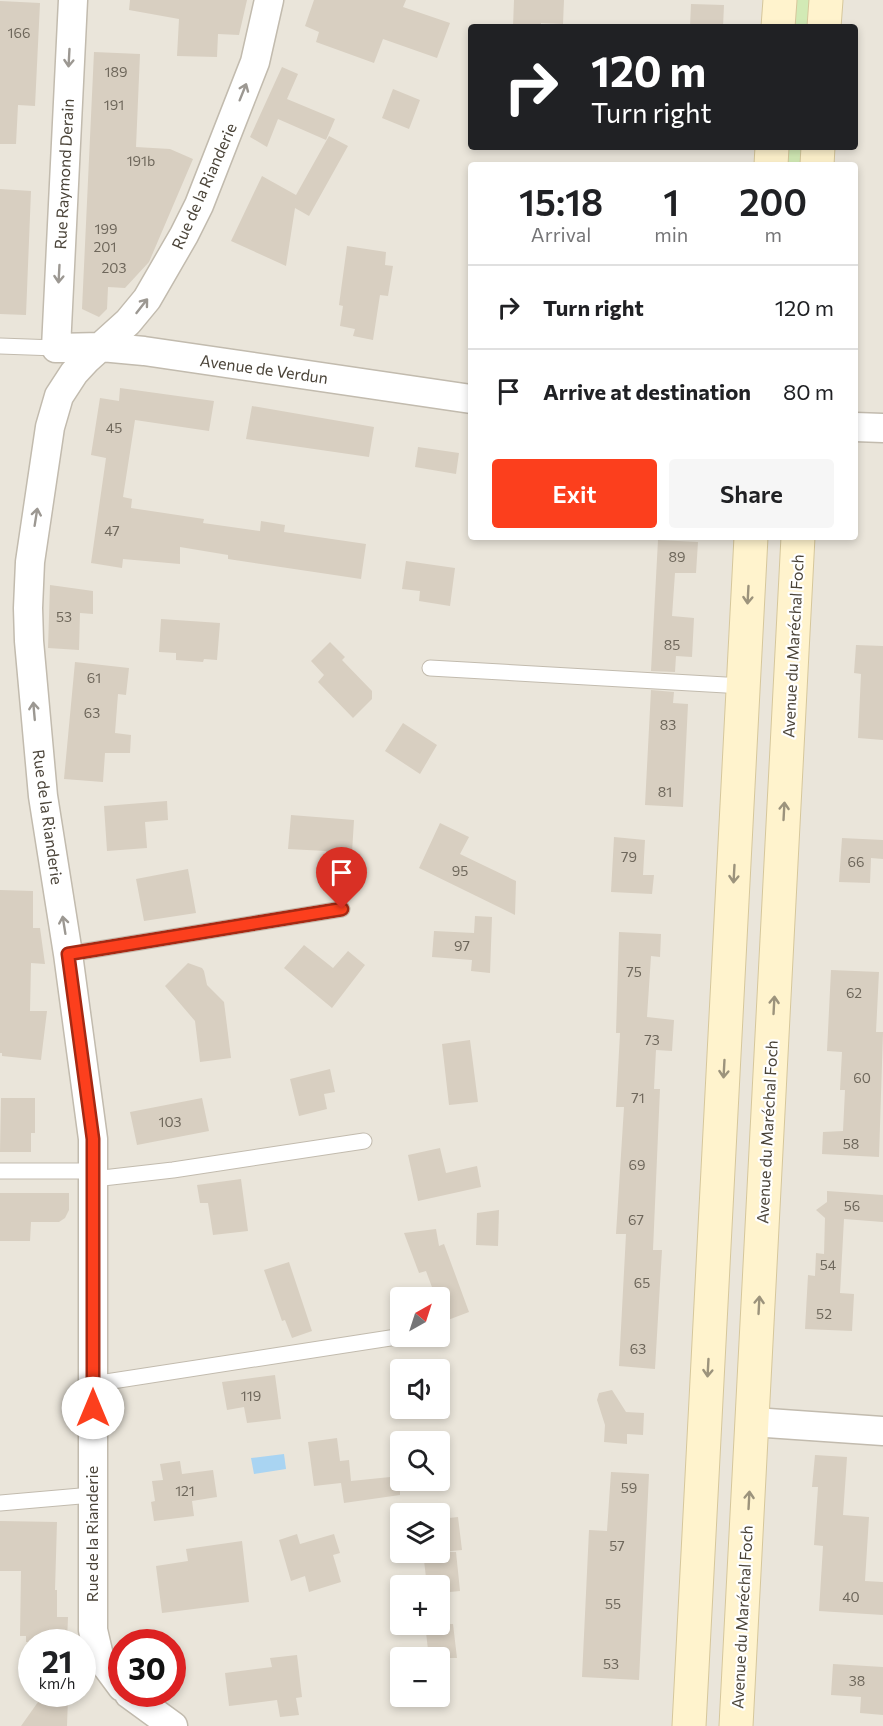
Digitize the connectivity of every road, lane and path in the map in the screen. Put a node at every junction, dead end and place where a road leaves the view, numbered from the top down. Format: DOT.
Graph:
graph roads {
  1 [pos="73,0"];
  2 [pos="269,0"];
  3 [pos="780,0"];
  4 [pos="826,0"];
  5 [pos="778,24"];
  6 [pos="824,24"];
  7 [pos="0,346"];
  8 [pos="101,347"];
  9 [pos="56,348"];
  10 [pos="468,399"];
  11 [pos="858,427"];
  12 [pos="883,428"];
  13 [pos="751,540"];
  14 [pos="798,540"];
  15 [pos="430,668"];
  16 [pos="743,686"];
  17 [pos="342,909"];
  18 [pos="68,954"];
  19 [pos="364,1141"];
  20 [pos="0,1171"];
  21 [pos="94,1175"];
  22 [pos="390,1338"];
  23 [pos="93,1384"];
  24 [pos="753,1422"];
  25 [pos="883,1431"];
  26 [pos="93,1494"];
  27 [pos="0,1503"];
  28 [pos="108,1670"];
  29 [pos="147,1707"];
  30 [pos="173,1726"];
  31 [pos="689,1726"];
  32 [pos="736,1726"];
  1 -- 9 [label="street, Rue Raymond Derain, one-way"];
  8 -- 2 [label="street, Rue de la Rianderie, one-way"];
  3 -- 5 [label="main road"];
  4 -- 6 [label="main road"];
  7 -- 9 [label="lane"];
  8 -- 9 [label="street, Avenue de Verdun"];
  8 -- 10 [label="street, Avenue de Verdun"];
  18 -- 8 [label="street, Rue de la Rianderie, one-way"];
  11 -- 12 [label="street"];
  13 -- 16 [label="main road, one-way"];
  24 -- 14 [label="main road, Avenue du Maréchal Foch, one-way"];
  15 -- 16 [label="lane"];
  16 -- 31 [label="main road, one-way"];
  17 -- 18 [label="lane"];
  18 -- 21 [label="street, Rue de la Rianderie"];
  19 -- 21 [label="lane"];
  20 -- 21 [label="lane"];
  21 -- 23 [label="street, Rue de la Rianderie"];
  22 -- 23 [label="lane"];
  23 -- 26 [label="street, Rue de la Rianderie"];
  24 -- 25 [label="street"];
  32 -- 24 [label="main road, Avenue du Maréchal Foch, one-way"];
  26 -- 27 [label="lane"];
  26 -- 28 [label="street, Rue de la Rianderie"];
  29 -- 30 [label="street"];
}
